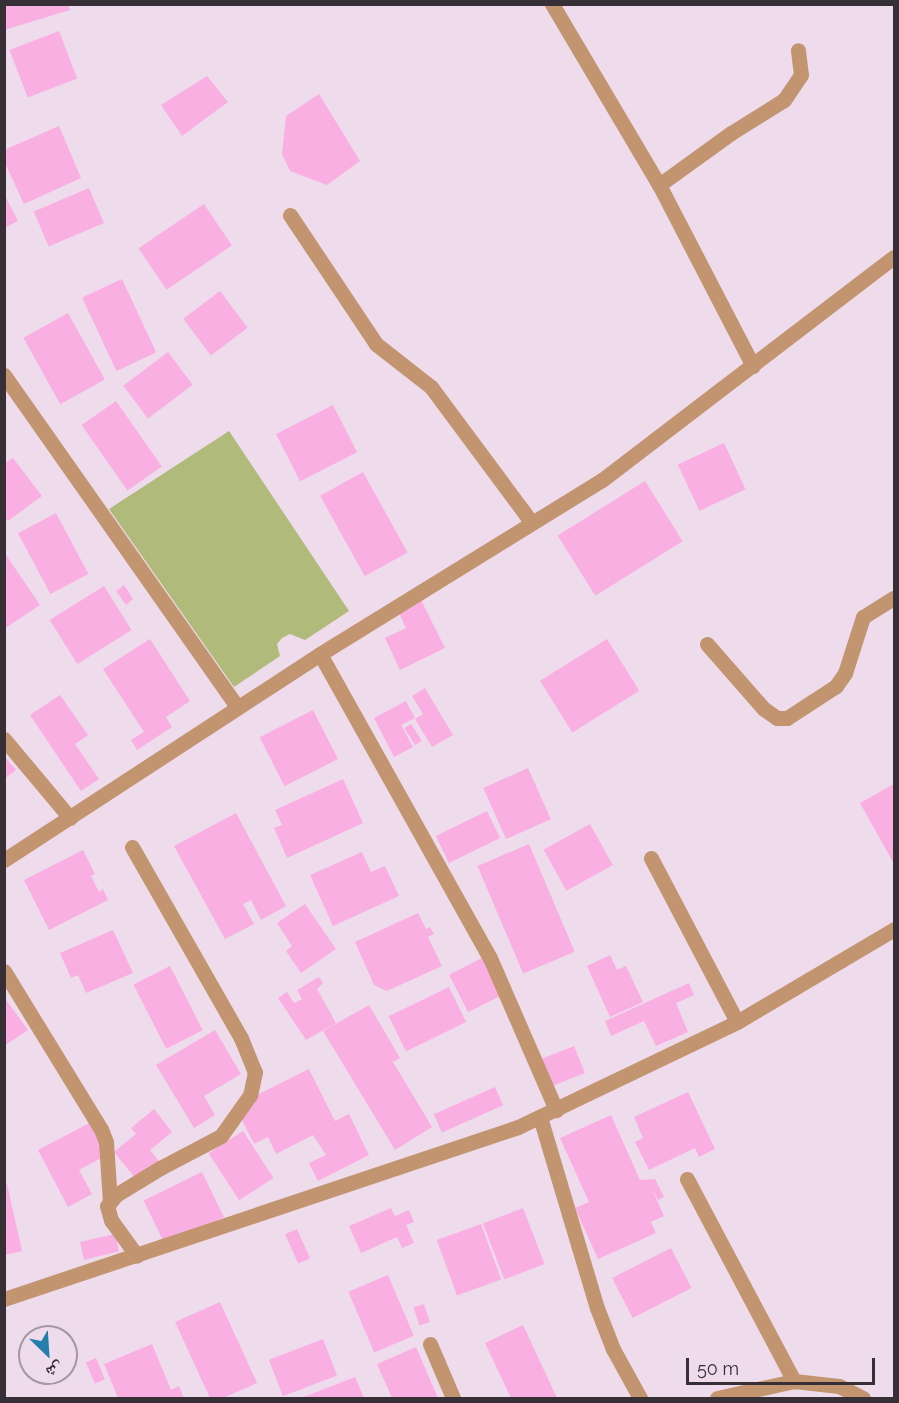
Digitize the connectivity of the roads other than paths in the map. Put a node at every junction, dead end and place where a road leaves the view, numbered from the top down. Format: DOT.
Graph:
graph roads {
  1 [pos="552,4"];
  2 [pos="798,50"];
  3 [pos="659,185"];
  4 [pos="290,215"];
  5 [pos="894,257"];
  6 [pos="753,366"];
  7 [pos="4,375"];
  8 [pos="532,523"];
  9 [pos="894,598"];
  10 [pos="707,644"];
  11 [pos="320,654"];
  12 [pos="237,706"];
  13 [pos="4,739"];
  14 [pos="70,818"];
  15 [pos="132,847"];
  16 [pos="651,858"];
  17 [pos="4,860"];
  18 [pos="894,929"];
  19 [pos="4,971"];
  20 [pos="737,1022"];
  21 [pos="556,1110"];
  22 [pos="540,1117"];
  23 [pos="687,1179"];
  24 [pos="110,1202"];
  25 [pos="138,1256"];
  26 [pos="4,1299"];
  27 [pos="430,1344"];
  28 [pos="794,1381"];
  29 [pos="453,1398"];
  30 [pos="640,1398"];
  31 [pos="717,1398"];
  32 [pos="862,1398"];
  1 -- 3 [label="street"];
  2 -- 3 [label="street"];
  3 -- 6 [label="street"];
  4 -- 8 [label="street"];
  5 -- 6 [label="street"];
  6 -- 8 [label="street"];
  7 -- 12 [label="street"];
  8 -- 11 [label="street"];
  9 -- 10 [label="street"];
  11 -- 12 [label="street"];
  11 -- 21 [label="street"];
  12 -- 14 [label="street"];
  13 -- 14 [label="street"];
  14 -- 17 [label="street"];
  15 -- 24 [label="street"];
  16 -- 20 [label="street"];
  18 -- 20 [label="street"];
  19 -- 24 [label="street"];
  20 -- 21 [label="street"];
  21 -- 22 [label="street"];
  22 -- 25 [label="street"];
  22 -- 30 [label="street"];
  23 -- 28 [label="street"];
  24 -- 25 [label="street"];
  25 -- 26 [label="street"];
  27 -- 29 [label="street"];
  28 -- 31 [label="street"];
  28 -- 32 [label="street"];
}
